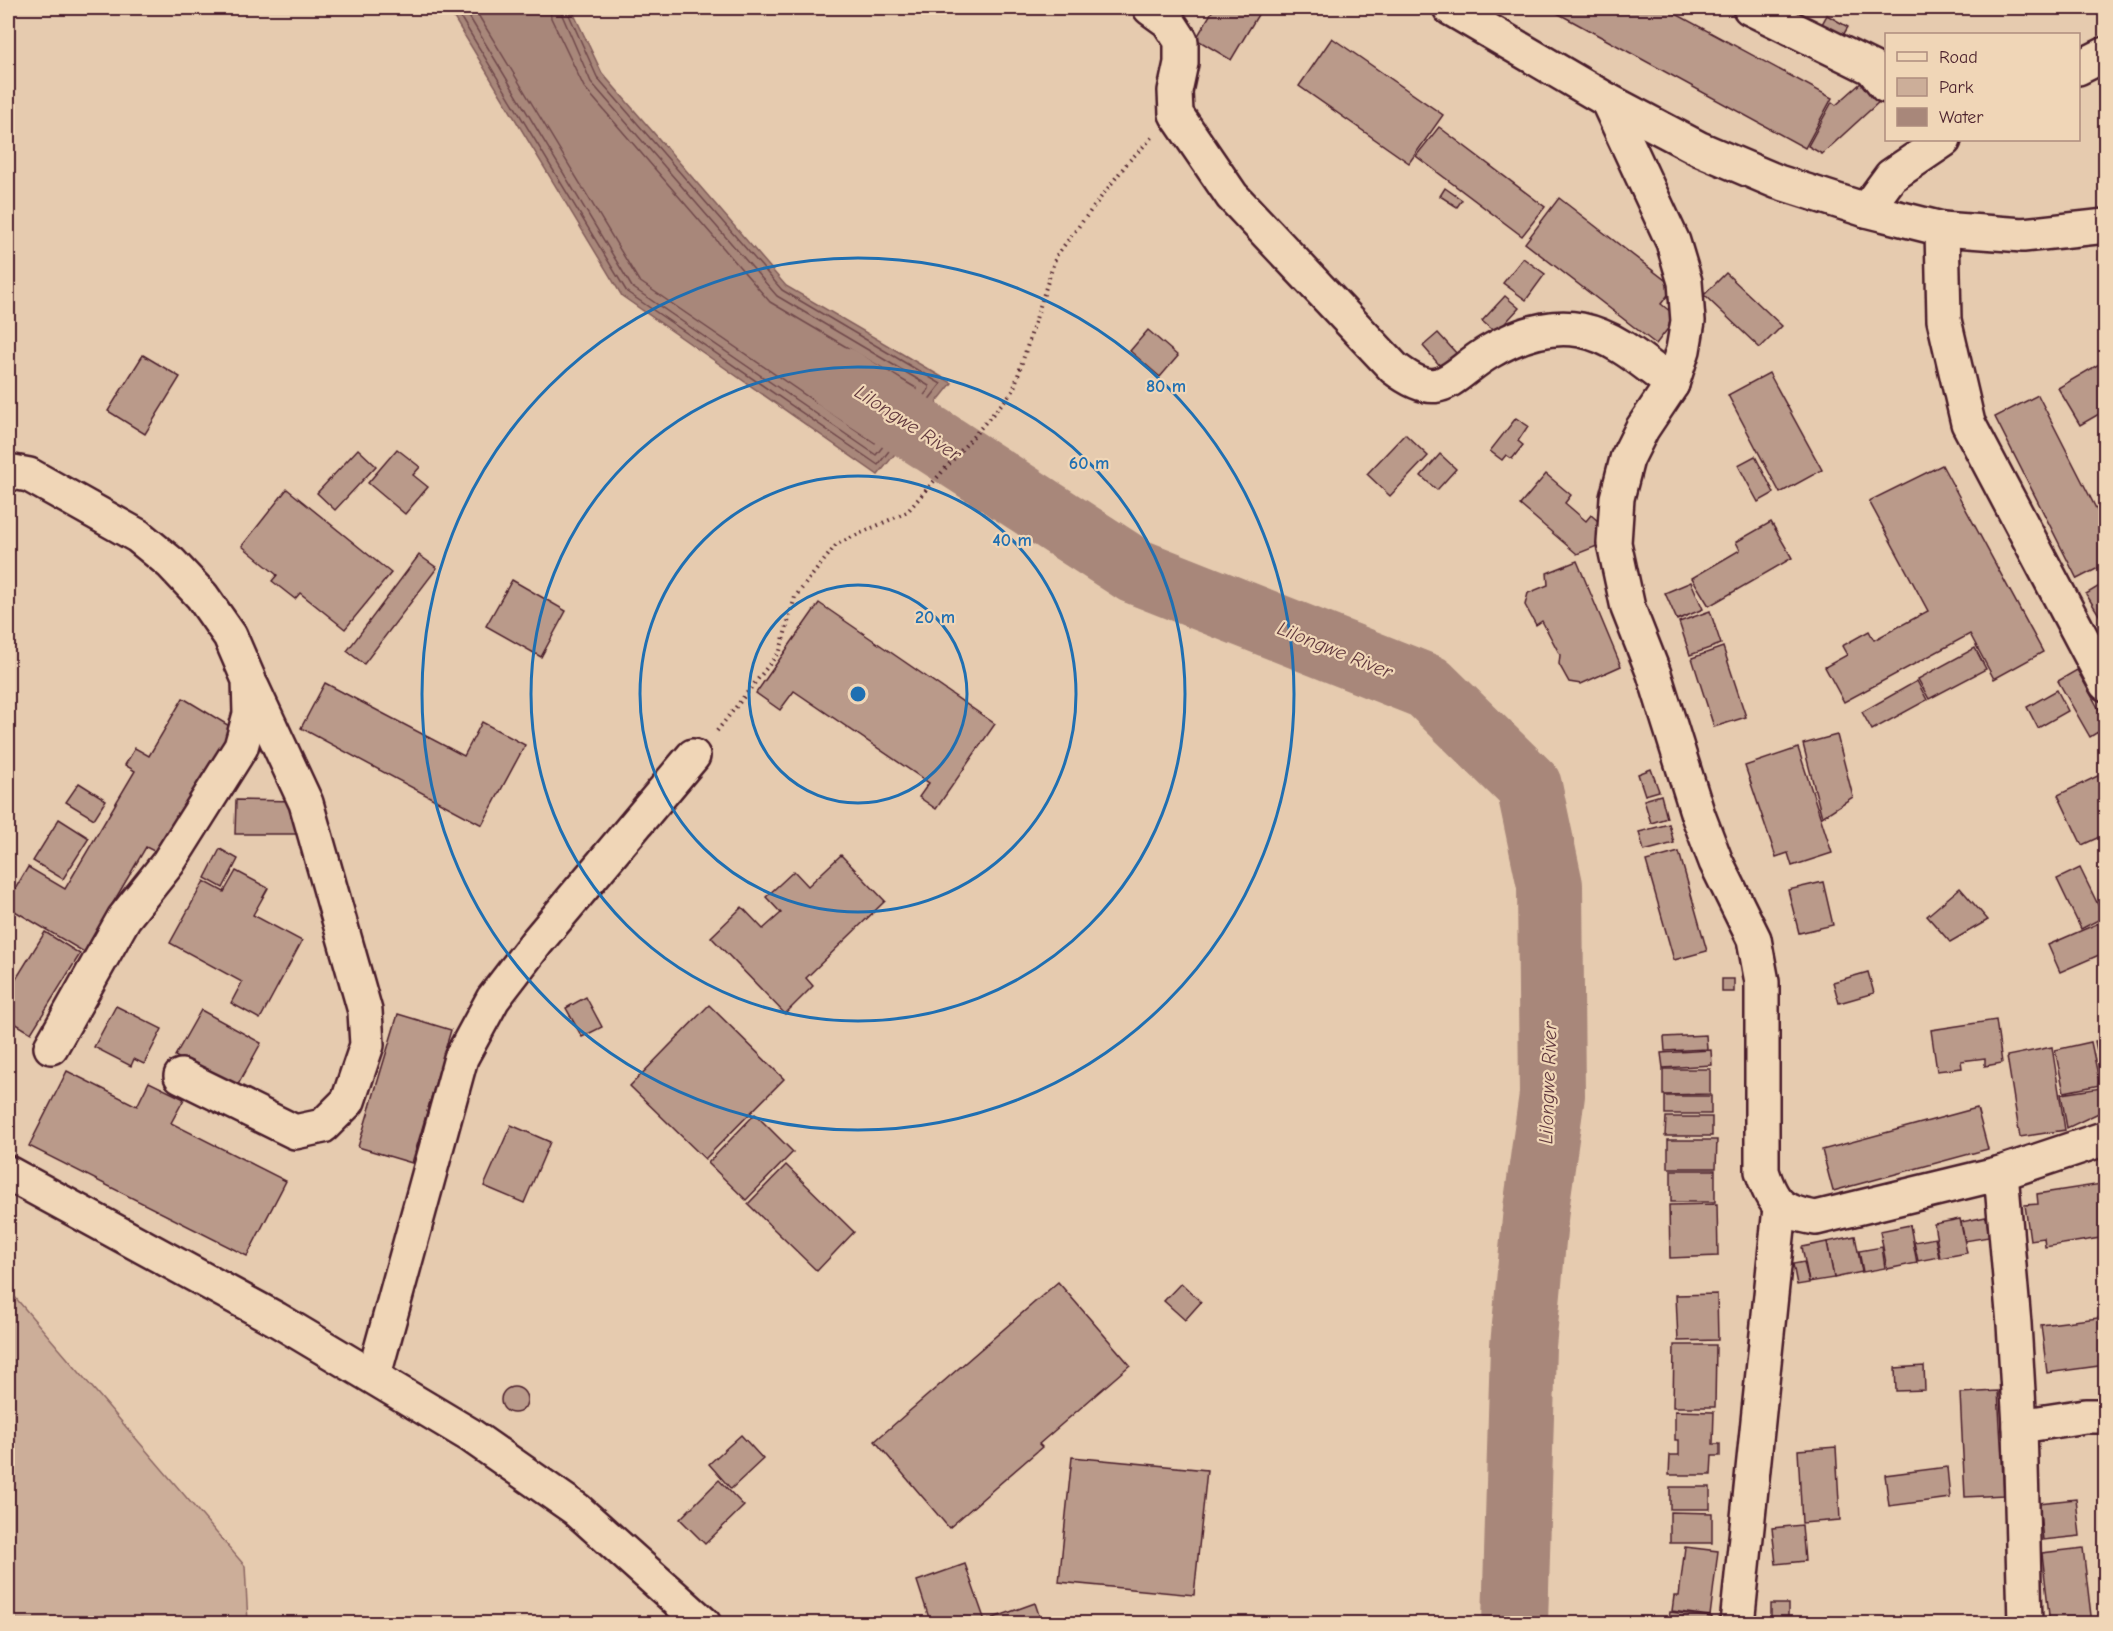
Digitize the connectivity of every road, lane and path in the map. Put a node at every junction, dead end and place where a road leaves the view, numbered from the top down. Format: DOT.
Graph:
graph roads {
  1 [pos="1150,8"];
  2 [pos="1450,8"];
  3 [pos="1750,8"];
  4 [pos="2106,54"];
  5 [pos="2080,67"];
  6 [pos="1885,84"];
  7 [pos="1607,100"];
  8 [pos="1176,114"];
  9 [pos="1935,142"];
  10 [pos="1866,210"];
  11 [pos="2106,226"];
  12 [pos="1942,229"];
  13 [pos="1672,384"];
  14 [pos="8,471"];
  15 [pos="249,680"];
  16 [pos="2106,684"];
  17 [pos="693,756"];
  18 [pos="51,1047"];
  19 [pos="181,1076"];
  20 [pos="2106,1138"];
  21 [pos="8,1173"];
  22 [pos="2001,1173"];
  23 [pos="1780,1208"];
  24 [pos="374,1375"];
  25 [pos="2106,1416"];
  26 [pos="2020,1426"];
  27 [pos="692,1617"];
  28 [pos="1737,1623"];
  29 [pos="2025,1623"];
  1 -- 8 [label="street"];
  2 -- 7 [label="street"];
  3 -- 6 [label="street"];
  4 -- 5 [label="street"];
  7 -- 10 [label="street"];
  7 -- 13 [label="street"];
  8 -- 13 [label="street"];
  8 -- 17 [label="path"];
  9 -- 10 [label="street"];
  10 -- 12 [label="street"];
  11 -- 12 [label="street"];
  12 -- 16 [label="street"];
  13 -- 23 [label="street"];
  14 -- 15 [label="street"];
  15 -- 18 [label="street"];
  15 -- 19 [label="street"];
  17 -- 24 [label="street"];
  20 -- 22 [label="street"];
  21 -- 24 [label="street"];
  22 -- 23 [label="street"];
  22 -- 26 [label="street"];
  23 -- 28 [label="street"];
  24 -- 27 [label="street"];
  25 -- 26 [label="street"];
  26 -- 29 [label="street"];
}
